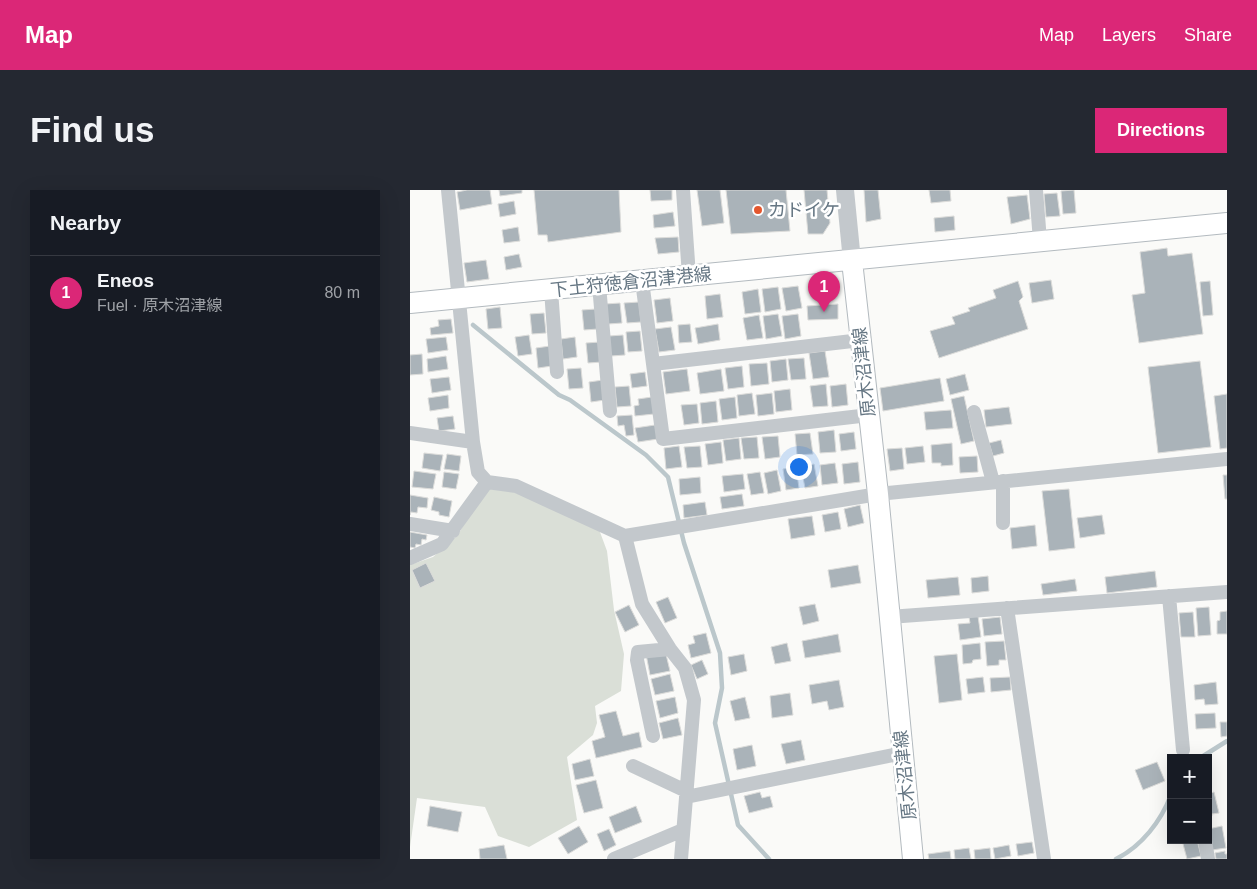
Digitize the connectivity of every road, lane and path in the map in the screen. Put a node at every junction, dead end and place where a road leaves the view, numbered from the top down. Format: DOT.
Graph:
graph roads {
  1 [pos="448,190"];
  2 [pos="683,190"];
  3 [pos="845,190"];
  4 [pos="1036,190"];
  5 [pos="1227,223"];
  6 [pos="1040,242"];
  7 [pos="852,260"];
  8 [pos="689,276"];
  9 [pos="642,281"];
  10 [pos="599,285"];
  11 [pos="551,290"];
  12 [pos="460,299"];
  13 [pos="410,304"];
  14 [pos="861,340"];
  15 [pos="653,364"];
  16 [pos="557,372"];
  17 [pos="610,411"];
  18 [pos="974,412"];
  19 [pos="869,415"];
  20 [pos="410,432"];
  21 [pos="473,442"];
  22 [pos="1227,459"];
  23 [pos="488,482"];
  24 [pos="998,482"];
  25 [pos="878,494"];
  26 [pos="1003,523"];
  27 [pos="410,524"];
  28 [pos="453,531"];
  29 [pos="625,536"];
  30 [pos="410,558"];
  31 [pos="1227,592"];
  32 [pos="1169,596"];
  33 [pos="1007,608"];
  34 [pos="889,617"];
  35 [pos="670,649"];
  36 [pos="653,736"];
  37 [pos="1183,750"];
  38 [pos="902,753"];
  39 [pos="634,766"];
  40 [pos="686,794"];
  41 [pos="683,830"];
  42 [pos="1206,844"];
  43 [pos="614,859"];
  44 [pos="681,859"];
  45 [pos="913,859"];
  46 [pos="1044,859"];
  47 [pos="1208,859"];
  1 -- 12 [label="street"];
  2 -- 8 [label="street"];
  3 -- 7 [label="street"];
  4 -- 6 [label="street"];
  5 -- 6 [label="main road"];
  6 -- 7 [label="main road"];
  7 -- 8 [label="main road, 下土狩徳倉沼津港線"];
  7 -- 14 [label="main road, 原木沼津線"];
  8 -- 9 [label="main road, 下土狩徳倉沼津港線"];
  9 -- 10 [label="main road, 下土狩徳倉沼津港線"];
  9 -- 15 [label="street"];
  10 -- 11 [label="main road, 下土狩徳倉沼津港線"];
  10 -- 17 [label="street"];
  11 -- 12 [label="main road, 下土狩徳倉沼津港線"];
  11 -- 16 [label="street"];
  12 -- 13 [label="main road, 下土狩徳倉沼津港線"];
  12 -- 21 [label="street"];
  14 -- 15 [label="street"];
  14 -- 19 [label="main road, 原木沼津線"];
  15 -- 19 [label="street"];
  18 -- 24 [label="street"];
  19 -- 25 [label="main road, 原木沼津線"];
  20 -- 21 [label="street"];
  21 -- 23 [label="street"];
  22 -- 24 [label="street"];
  23 -- 28 [label="street"];
  23 -- 29 [label="street"];
  24 -- 25 [label="street"];
  24 -- 26 [label="street"];
  25 -- 29 [label="street"];
  25 -- 34 [label="main road, 原木沼津線"];
  27 -- 28 [label="street"];
  28 -- 30 [label="street"];
  29 -- 35 [label="street"];
  31 -- 32 [label="street"];
  32 -- 33 [label="street"];
  32 -- 37 [label="street"];
  33 -- 34 [label="street"];
  33 -- 46 [label="street"];
  34 -- 38 [label="main road, 原木沼津線"];
  35 -- 36 [label="street"];
  35 -- 40 [label="street"];
  38 -- 40 [label="street"];
  38 -- 45 [label="main road, 原木沼津線"];
  39 -- 40 [label="street"];
  40 -- 41 [label="street"];
  41 -- 43 [label="street"];
  41 -- 44 [label="street"];
  42 -- 47 [label="street"];
}
